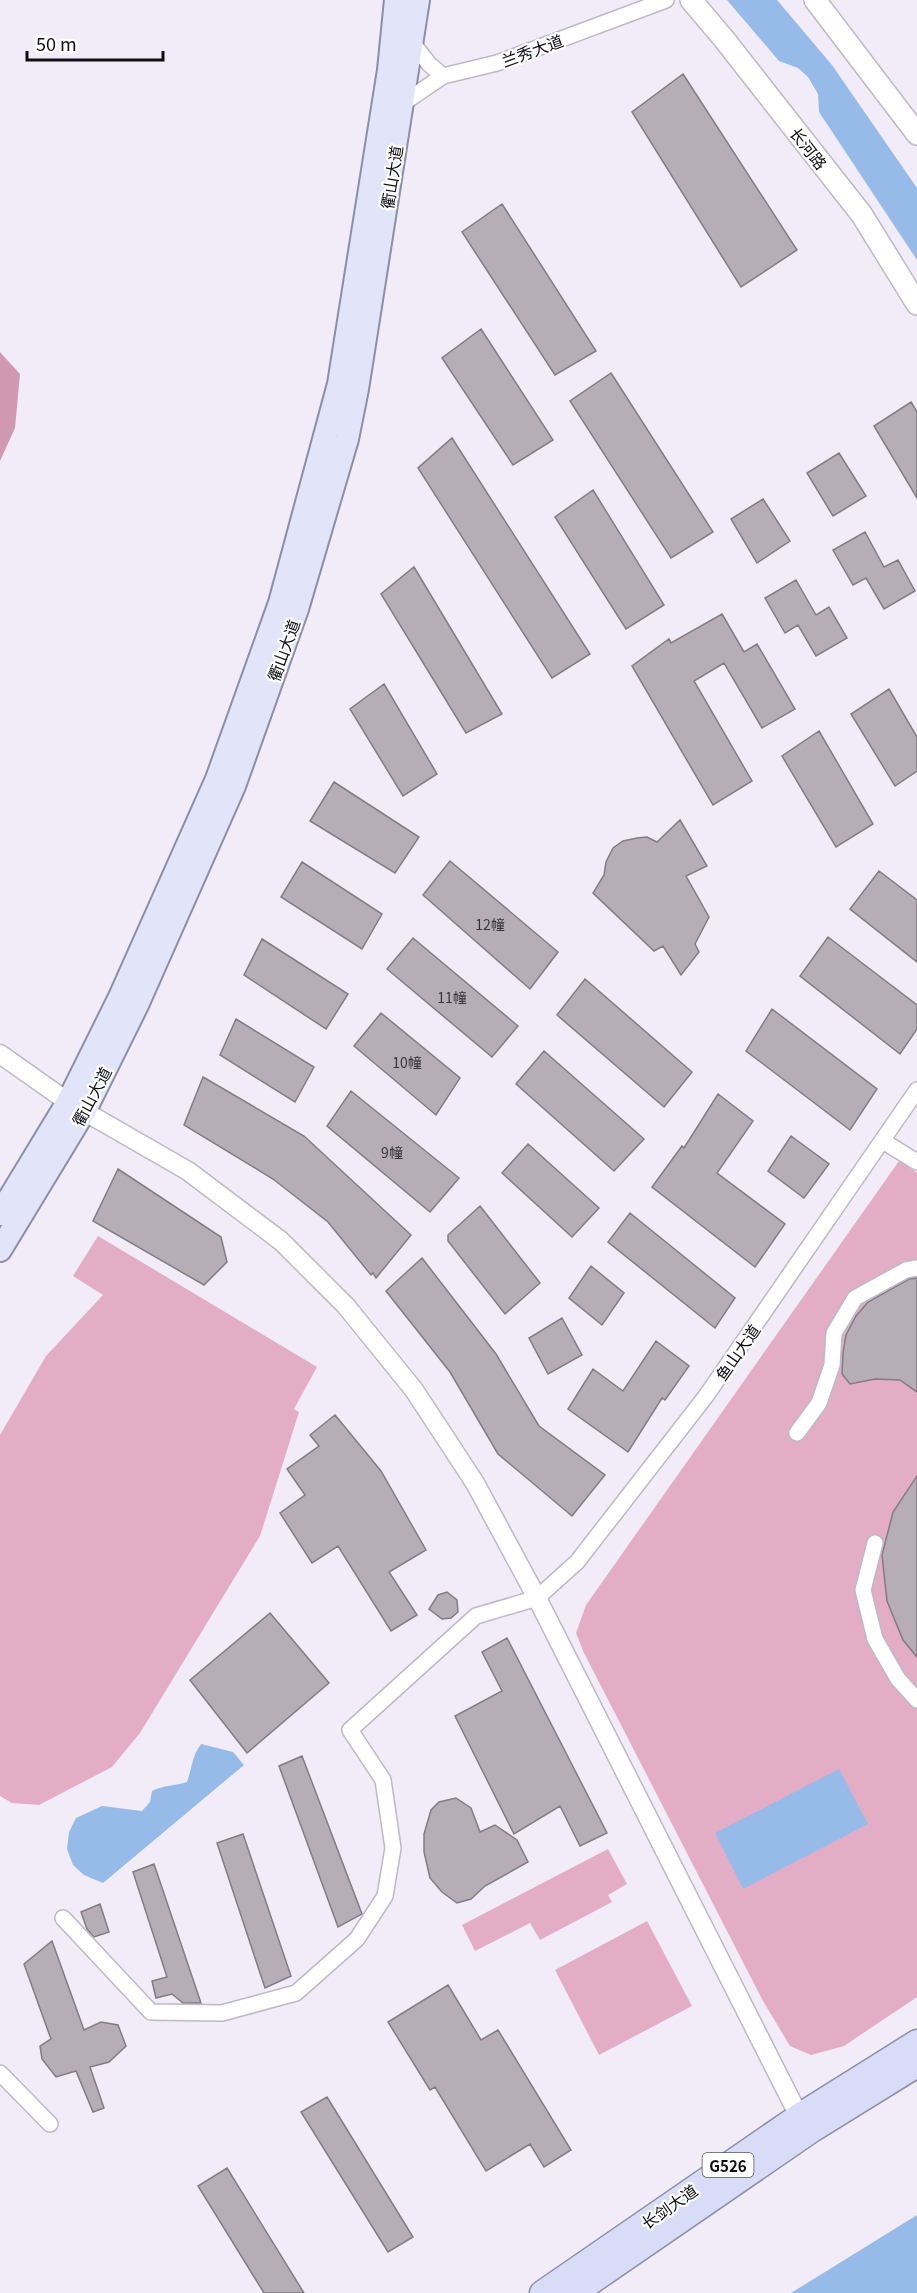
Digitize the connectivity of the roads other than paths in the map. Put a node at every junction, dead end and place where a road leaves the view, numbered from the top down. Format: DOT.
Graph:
graph roads {
  1 [pos="396,0"];
  2 [pos="418,0"];
  3 [pos="666,0"];
  4 [pos="691,0"];
  5 [pos="815,0"];
  6 [pos="412,42"];
  7 [pos="443,76"];
  8 [pos="402,104"];
  9 [pos="917,134"];
  10 [pos="917,304"];
  11 [pos="0,1054"];
  12 [pos="917,1090"];
  13 [pos="76,1106"];
  14 [pos="883,1141"];
  15 [pos="917,1162"];
  16 [pos="0,1214"];
  17 [pos="0,1250"];
  18 [pos="917,1268"];
  19 [pos="797,1432"];
  20 [pos="875,1543"];
  21 [pos="537,1598"];
  22 [pos="917,1700"];
  23 [pos="63,1918"];
  24 [pos="917,2042"];
  25 [pos="917,2065"];
  26 [pos="0,2073"];
  27 [pos="800,2116"];
  28 [pos="50,2124"];
  29 [pos="542,2293"];
  30 [pos="575,2293"];
  1 -- 13 [label="main road, 衢山大道"];
  2 -- 6 [label="main road, 衢山大道"];
  3 -- 7 [label="street, 兰秀大道"];
  4 -- 10 [label="main road, 长河路"];
  5 -- 9 [label="main road"];
  6 -- 7 [label="street"];
  6 -- 8 [label="main road, 衢山大道"];
  7 -- 8 [label="street, 兰秀大道"];
  8 -- 13 [label="main road, 衢山大道"];
  11 -- 13 [label="street"];
  12 -- 14 [label="street, 鱼山大道"];
  13 -- 16 [label="main road, 衢山大道"];
  13 -- 17 [label="main road, 衢山大道"];
  13 -- 21 [label="street"];
  14 -- 15 [label="street"];
  14 -- 21 [label="street, 鱼山大道"];
  18 -- 19 [label="street"];
  20 -- 22 [label="street"];
  21 -- 23 [label="street"];
  21 -- 27 [label="street"];
  24 -- 27 [label="highway, 长剑大道 / G526"];
  25 -- 30 [label="highway, 长剑大道 / G526"];
  26 -- 28 [label="street"];
  27 -- 29 [label="highway, 长剑大道 / G526"];
}
